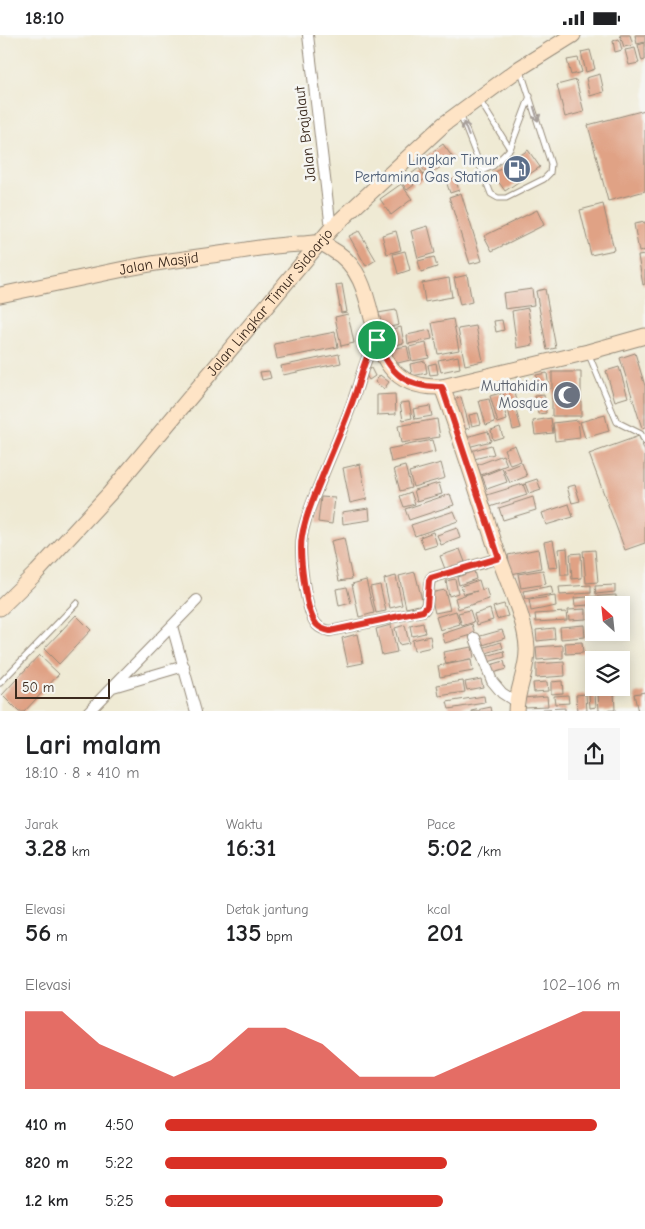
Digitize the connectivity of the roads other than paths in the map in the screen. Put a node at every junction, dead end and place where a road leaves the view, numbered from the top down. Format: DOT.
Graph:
graph roads {
  1 [pos="308,35"];
  2 [pos="573,35"];
  3 [pos="520,68"];
  4 [pos="530,95"];
  5 [pos="478,98"];
  6 [pos="459,112"];
  7 [pos="510,149"];
  8 [pos="482,171"];
  9 [pos="331,229"];
  10 [pos="321,243"];
  11 [pos="0,295"];
  12 [pos="645,336"];
  13 [pos="377,340"];
  14 [pos="588,352"];
  15 [pos="442,387"];
  16 [pos="645,442"];
  17 [pos="499,558"];
  18 [pos="198,600"];
  19 [pos="77,603"];
  20 [pos="0,608"];
  21 [pos="172,626"];
  22 [pos="475,638"];
  23 [pos="184,666"];
  24 [pos="0,683"];
  25 [pos="112,688"];
  26 [pos="516,707"];
  27 [pos="88,711"];
  28 [pos="196,711"];
  1 -- 9 [label="street, Jalan Brajalaut"];
  2 -- 3 [label="street, Jalan Lingkar Timur Sidoarjo"];
  3 -- 4 [label="lane"];
  3 -- 5 [label="street, Jalan Lingkar Timur Sidoarjo"];
  4 -- 7 [label="lane"];
  4 -- 8 [label="lane, one-way"];
  5 -- 6 [label="street, Jalan Lingkar Timur Sidoarjo"];
  5 -- 7 [label="lane"];
  8 -- 6 [label="lane, one-way"];
  6 -- 9 [label="street, Jalan Lingkar Timur Sidoarjo"];
  7 -- 8 [label="lane"];
  9 -- 10 [label="street, Jalan Lingkar Timur Sidoarjo"];
  10 -- 11 [label="street, Jalan Masjid"];
  10 -- 13 [label="street"];
  10 -- 20 [label="street, Jalan Lingkar Timur Sidoarjo"];
  12 -- 14 [label="street"];
  13 -- 15 [label="street"];
  13 -- 17 [label="street"];
  14 -- 15 [label="street"];
  14 -- 16 [label="lane"];
  15 -- 17 [label="street"];
  17 -- 26 [label="street"];
  18 -- 21 [label="street"];
  19 -- 24 [label="lane"];
  21 -- 23 [label="street"];
  21 -- 25 [label="street"];
  22 -- 26 [label="street"];
  23 -- 25 [label="street"];
  23 -- 28 [label="street"];
  25 -- 27 [label="street"];
}
